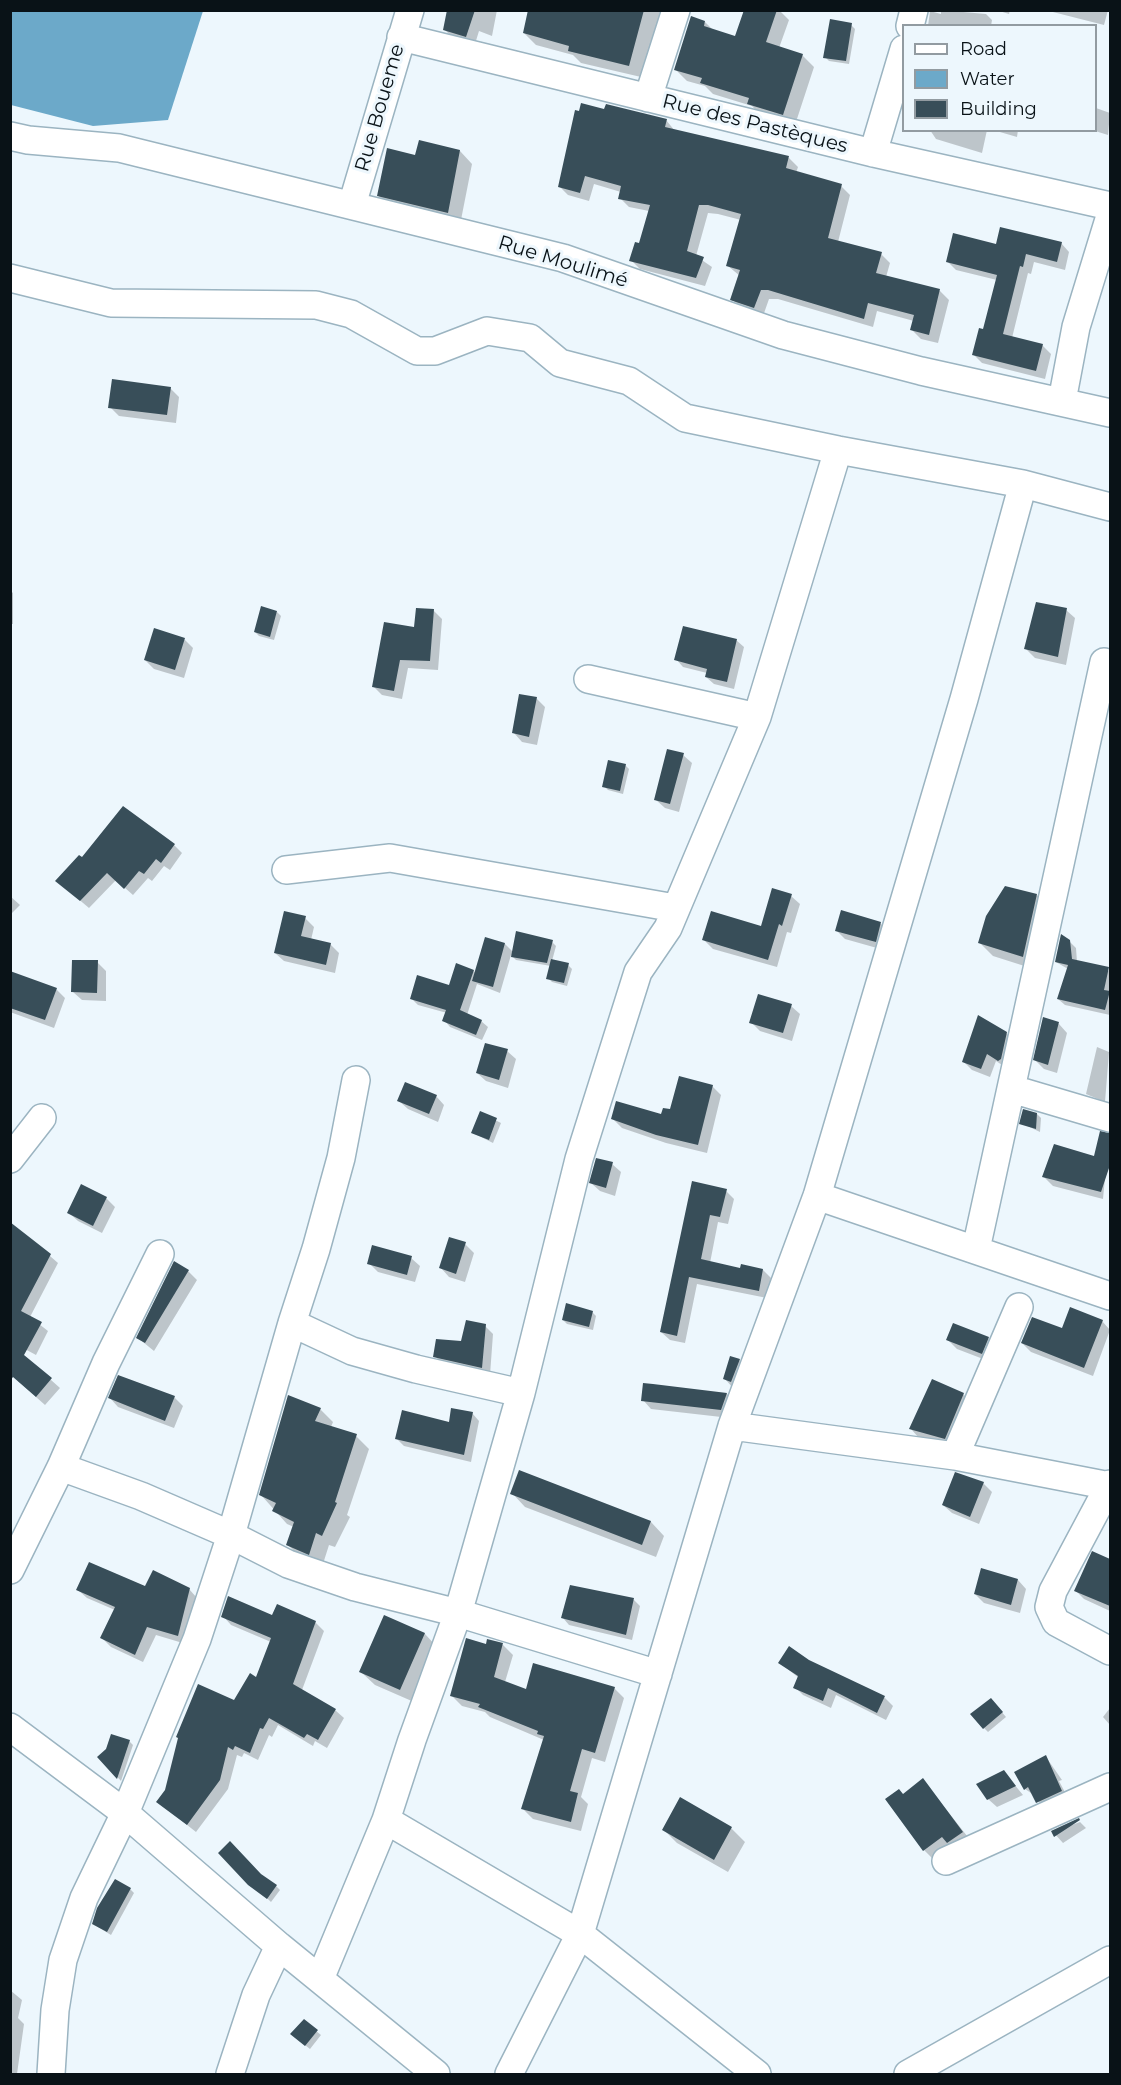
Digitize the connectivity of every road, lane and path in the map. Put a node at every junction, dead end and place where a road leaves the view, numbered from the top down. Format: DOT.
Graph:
graph roads {
  1 [pos="410,10"];
  2 [pos="676,10"];
  3 [pos="401,37"];
  4 [pos="902,52"];
  5 [pos="648,98"];
  6 [pos="10,136"];
  7 [pos="873,153"];
  8 [pos="352,205"];
  9 [pos="1110,206"];
  10 [pos="1110,216"];
  11 [pos="10,278"];
  12 [pos="1062,401"];
  13 [pos="1110,413"];
  14 [pos="838,450"];
  15 [pos="1023,483"];
  16 [pos="1110,507"];
  17 [pos="1104,662"];
  18 [pos="588,679"];
  19 [pos="757,717"];
  20 [pos="286,870"];
  21 [pos="675,908"];
  22 [pos="356,1080"];
  23 [pos="1012,1089"];
  24 [pos="42,1118"];
  25 [pos="1110,1118"];
  26 [pos="10,1160"];
  27 [pos="817,1196"];
  28 [pos="976,1249"];
  29 [pos="160,1254"];
  30 [pos="1110,1296"];
  31 [pos="1019,1307"];
  32 [pos="292,1323"];
  33 [pos="521,1393"];
  34 [pos="732,1426"];
  35 [pos="955,1456"];
  36 [pos="61,1467"];
  37 [pos="1110,1485"];
  38 [pos="231,1536"];
  39 [pos="10,1570"];
  40 [pos="458,1613"];
  41 [pos="1110,1651"];
  42 [pos="658,1674"];
  43 [pos="10,1727"];
  44 [pos="1110,1787"];
  45 [pos="125,1813"];
  46 [pos="386,1820"];
  47 [pos="946,1861"];
  48 [pos="580,1934"];
  49 [pos="279,1946"];
  50 [pos="1110,1960"];
  51 [pos="320,1979"];
  52 [pos="916,2072"];
  53 [pos="51,2074"];
  54 [pos="230,2074"];
  55 [pos="436,2074"];
  56 [pos="508,2074"];
  57 [pos="757,2074"];
  1 -- 3 [label="street, Rue Boueme"];
  2 -- 5 [label="street"];
  3 -- 5 [label="street, Rue des Pastèques"];
  3 -- 8 [label="street, Rue Boueme"];
  4 -- 7 [label="street"];
  5 -- 7 [label="street, Rue des Pastèques"];
  6 -- 8 [label="street, Rue Moulimé"];
  7 -- 9 [label="street, Rue des Pastèques"];
  8 -- 12 [label="street, Rue Moulimé"];
  10 -- 12 [label="street"];
  11 -- 14 [label="street"];
  12 -- 13 [label="street, Rue Moulimé"];
  14 -- 15 [label="street"];
  14 -- 19 [label="street"];
  15 -- 16 [label="street"];
  15 -- 27 [label="street"];
  17 -- 23 [label="street"];
  18 -- 19 [label="street"];
  19 -- 21 [label="street"];
  20 -- 21 [label="street"];
  21 -- 33 [label="street"];
  22 -- 32 [label="street"];
  23 -- 25 [label="street"];
  23 -- 28 [label="street"];
  24 -- 26 [label="street"];
  27 -- 28 [label="street"];
  27 -- 34 [label="street"];
  28 -- 30 [label="street"];
  29 -- 36 [label="street"];
  31 -- 35 [label="street"];
  32 -- 33 [label="street"];
  32 -- 38 [label="street"];
  33 -- 40 [label="street"];
  34 -- 35 [label="street"];
  34 -- 42 [label="street"];
  35 -- 37 [label="street"];
  36 -- 38 [label="street"];
  36 -- 39 [label="street"];
  37 -- 41 [label="street"];
  38 -- 40 [label="street"];
  38 -- 45 [label="street"];
  40 -- 42 [label="street"];
  40 -- 46 [label="street"];
  42 -- 48 [label="street"];
  43 -- 45 [label="street"];
  44 -- 47 [label="street"];
  45 -- 49 [label="street"];
  45 -- 53 [label="street"];
  46 -- 48 [label="street"];
  46 -- 51 [label="street"];
  48 -- 56 [label="street"];
  48 -- 57 [label="street"];
  49 -- 51 [label="street"];
  49 -- 54 [label="street"];
  50 -- 52 [label="street"];
  51 -- 55 [label="street"];
}
